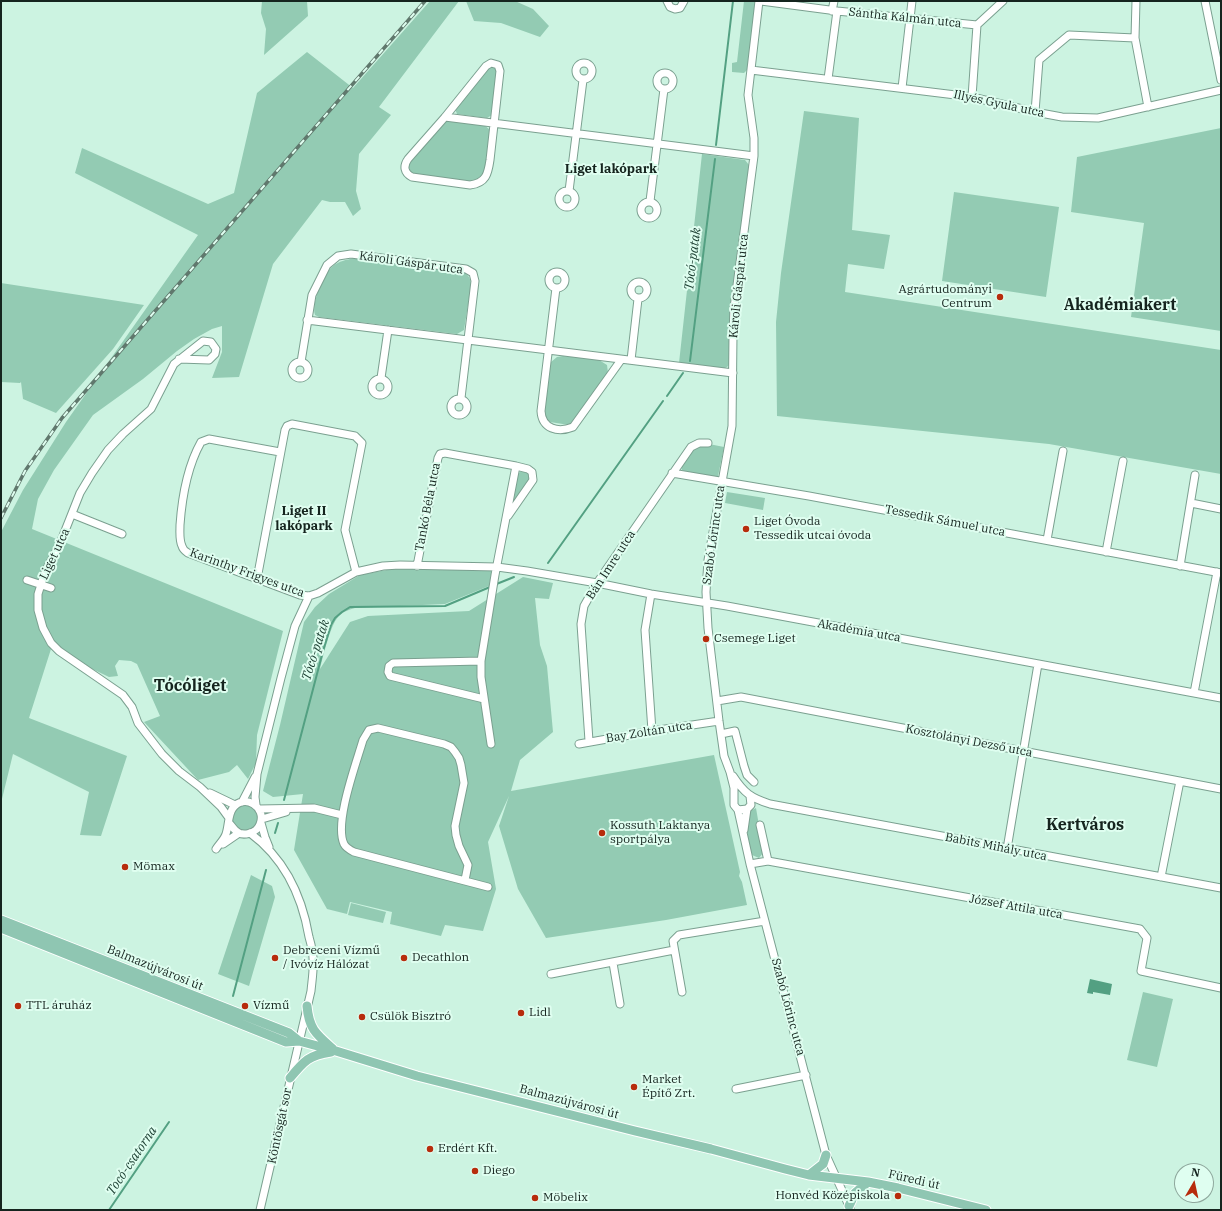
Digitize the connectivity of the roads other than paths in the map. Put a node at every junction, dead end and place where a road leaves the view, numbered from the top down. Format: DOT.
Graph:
graph roads {
  1 [pos="667,1"];
  2 [pos="684,1"];
  3 [pos="760,1"];
  4 [pos="834,1"];
  5 [pos="912,1"];
  6 [pos="1003,1"];
  7 [pos="1136,1"];
  8 [pos="1205,1"];
  9 [pos="834,11"];
  10 [pos="910,19"];
  11 [pos="978,25"];
  12 [pos="1135,38"];
  13 [pos="751,70"];
  14 [pos="828,79"];
  15 [pos="583,80"];
  16 [pos="1221,80"];
  17 [pos="902,88"];
  18 [pos="664,89"];
  19 [pos="1221,90"];
  20 [pos="972,97"];
  21 [pos="1148,107"];
  22 [pos="1036,112"];
  23 [pos="445,117"];
  24 [pos="495,123"];
  25 [pos="577,133"];
  26 [pos="657,143"];
  27 [pos="754,156"];
  28 [pos="569,191"];
  29 [pos="650,201"];
  30 [pos="556,288"];
  31 [pos="638,299"];
  32 [pos="307,320"];
  33 [pos="388,330"];
  34 [pos="468,340"];
  35 [pos="549,350"];
  36 [pos="179,359"];
  37 [pos="621,360"];
  38 [pos="631,360"];
  39 [pos="301,362"];
  40 [pos="733,373"];
  41 [pos="381,378"];
  42 [pos="461,398"];
  43 [pos="733,416"];
  44 [pos="708,443"];
  45 [pos="1063,450"];
  46 [pos="280,452"];
  47 [pos="1123,461"];
  48 [pos="516,466"];
  49 [pos="672,473"];
  50 [pos="1195,475"];
  51 [pos="722,482"];
  52 [pos="1191,504"];
  53 [pos="1221,509"];
  54 [pos="72,514"];
  55 [pos="506,518"];
  56 [pos="122,534"];
  57 [pos="1047,540"];
  58 [pos="1106,552"];
  59 [pos="417,566"];
  60 [pos="1180,566"];
  61 [pos="496,567"];
  62 [pos="356,572"];
  63 [pos="1219,572"];
  64 [pos="257,579"];
  65 [pos="28,580"];
  66 [pos="597,583"];
  67 [pos="40,584"];
  68 [pos="52,588"];
  69 [pos="651,594"];
  70 [pos="309,596"];
  71 [pos="706,602"];
  72 [pos="481,661"];
  73 [pos="1038,664"];
  74 [pos="1194,693"];
  75 [pos="1221,698"];
  76 [pos="484,699"];
  77 [pos="717,701"];
  78 [pos="719,722"];
  79 [pos="652,730"];
  80 [pos="721,734"];
  81 [pos="589,741"];
  82 [pos="491,744"];
  83 [pos="580,744"];
  84 [pos="1023,752"];
  85 [pos="730,772"];
  86 [pos="257,774"];
  87 [pos="1180,781"];
  88 [pos="754,782"];
  89 [pos="200,787"];
  90 [pos="1221,789"];
  91 [pos="747,794"];
  92 [pos="734,796"];
  93 [pos="238,803"];
  94 [pos="770,804"];
  95 [pos="257,807"];
  96 [pos="749,807"];
  97 [pos="298,809"];
  98 [pos="738,810"];
  99 [pos="342,815"];
  100 [pos="229,820"];
  101 [pos="261,821"];
  102 [pos="760,825"];
  103 [pos="239,833"];
  104 [pos="250,833"];
  105 [pos="744,834"];
  106 [pos="1007,849"];
  107 [pos="273,854"];
  108 [pos="768,861"];
  109 [pos="750,864"];
  110 [pos="1161,877"];
  111 [pos="465,880"];
  112 [pos="488,886"];
  113 [pos="1221,888"];
  114 [pos="1,920"];
  115 [pos="765,921"];
  116 [pos="1,928"];
  117 [pos="674,950"];
  118 [pos="613,963"];
  119 [pos="551,974"];
  120 [pos="1221,988"];
  121 [pos="682,992"];
  122 [pos="620,1004"];
  123 [pos="307,1006"];
  124 [pos="298,1041"];
  125 [pos="336,1051"];
  126 [pos="806,1075"];
  127 [pos="290,1078"];
  128 [pos="736,1089"];
  129 [pos="826,1155"];
  130 [pos="809,1175"];
  131 [pos="836,1178"];
  132 [pos="868,1182"];
  133 [pos="850,1208"];
  134 [pos="260,1210"];
  135 [pos="986,1210"];
  1 -- 2 [label="street"];
  3 -- 9 [label="street, Sántha Kálmán utca"];
  3 -- 13 [label="street, Károli Gáspár utca"];
  4 -- 9 [label="street"];
  5 -- 10 [label="street"];
  6 -- 11 [label="street"];
  7 -- 12 [label="street"];
  8 -- 16 [label="street"];
  9 -- 10 [label="street, Sántha Kálmán utca"];
  9 -- 14 [label="street"];
  10 -- 11 [label="street, Sántha Kálmán utca"];
  10 -- 17 [label="street"];
  11 -- 20 [label="street"];
  12 -- 21 [label="street"];
  12 -- 22 [label="street"];
  13 -- 14 [label="street, Illyés Gyula utca"];
  13 -- 27 [label="street, Károli Gáspár utca"];
  14 -- 17 [label="street, Illyés Gyula utca"];
  15 -- 25 [label="street"];
  17 -- 20 [label="street, Illyés Gyula utca"];
  18 -- 26 [label="street"];
  19 -- 21 [label="street, Illyés Gyula utca"];
  20 -- 22 [label="street, Illyés Gyula utca"];
  21 -- 22 [label="street, Illyés Gyula utca"];
  23 -- 24 [label="street"];
  23 -- 24 [label="street"];
  23 -- 24 [label="street"];
  24 -- 25 [label="street"];
  25 -- 26 [label="street"];
  25 -- 28 [label="street"];
  26 -- 27 [label="street"];
  26 -- 29 [label="street"];
  27 -- 40 [label="street, Károli Gáspár utca"];
  30 -- 35 [label="street"];
  31 -- 38 [label="street"];
  32 -- 33 [label="street"];
  32 -- 34 [label="street, Károli Gáspár utca"];
  32 -- 39 [label="street, Károli Gáspár utca"];
  33 -- 34 [label="street"];
  33 -- 41 [label="street"];
  34 -- 35 [label="street"];
  34 -- 42 [label="street, Károli Gáspár utca"];
  35 -- 37 [label="street"];
  35 -- 37 [label="street"];
  36 -- 36 [label="street, Liget utca"];
  36 -- 54 [label="street, Liget utca"];
  37 -- 38 [label="street"];
  38 -- 40 [label="street"];
  40 -- 43 [label="street, Károli Gáspár utca"];
  43 -- 51 [label="street, Szabó Lőrinc utca"];
  44 -- 49 [label="street, Bán Imre utca"];
  45 -- 57 [label="street"];
  46 -- 62 [label="street"];
  46 -- 64 [label="street"];
  46 -- 64 [label="street, Karinthy Frigyes utca"];
  47 -- 58 [label="street"];
  48 -- 55 [label="street, Tankó Béla utca"];
  48 -- 55 [label="street, Tankó Béla utca"];
  48 -- 59 [label="street, Tankó Béla utca"];
  49 -- 51 [label="street, Tessedik Sámuel utca"];
  49 -- 66 [label="street, Bán Imre utca"];
  50 -- 52 [label="street"];
  51 -- 57 [label="street, Tessedik Sámuel utca"];
  51 -- 71 [label="street, Szabó Lőrinc utca"];
  52 -- 53 [label="street"];
  52 -- 60 [label="street"];
  54 -- 56 [label="street"];
  54 -- 67 [label="street, Liget utca"];
  55 -- 61 [label="street, Tankó Béla utca"];
  57 -- 58 [label="street, Tessedik Sámuel utca"];
  58 -- 60 [label="street, Tessedik Sámuel utca"];
  59 -- 61 [label="street, Karinthy Frigyes utca"];
  59 -- 62 [label="street, Karinthy Frigyes utca"];
  60 -- 63 [label="street, Tessedik Sámuel utca"];
  61 -- 66 [label="street, Akadémia utca"];
  61 -- 72 [label="street, Tankó Béla utca"];
  62 -- 70 [label="street, Karinthy Frigyes utca"];
  63 -- 74 [label="street, Tessedik Sámuel utca"];
  64 -- 70 [label="street, Karinthy Frigyes utca"];
  65 -- 67 [label="street"];
  66 -- 69 [label="street, Akadémia utca"];
  66 -- 81 [label="street, Bán Imre utca"];
  67 -- 68 [label="street"];
  67 -- 89 [label="street, Liget utca"];
  69 -- 71 [label="street, Akadémia utca"];
  69 -- 79 [label="street"];
  70 -- 86 [label="street"];
  71 -- 73 [label="street, Akadémia utca"];
  71 -- 77 [label="street, Szabó Lőrinc utca"];
  72 -- 76 [label="street, Tankó Béla utca"];
  72 -- 76 [label="street"];
  73 -- 74 [label="street, Akadémia utca"];
  73 -- 84 [label="street"];
  74 -- 75 [label="street, Akadémia utca"];
  76 -- 82 [label="street, Tankó Béla utca"];
  77 -- 78 [label="street, Szabó Lőrinc utca"];
  77 -- 84 [label="street, Kosztolányi Dezső utca"];
  78 -- 79 [label="street, Bay Zoltán utca"];
  78 -- 80 [label="street, Szabó Lőrinc utca"];
  79 -- 81 [label="street, Bay Zoltán utca"];
  80 -- 85 [label="street, Szabó Lőrinc utca"];
  80 -- 88 [label="street"];
  81 -- 83 [label="street, Bay Zoltán utca"];
  84 -- 87 [label="street, Kosztolányi Dezső utca"];
  84 -- 106 [label="street"];
  85 -- 91 [label="street, Szabó Lőrinc utca"];
  85 -- 92 [label="street, Szabó Lőrinc utca"];
  86 -- 93 [label="street"];
  86 -- 95 [label="street"];
  87 -- 90 [label="street, Kosztolányi Dezső utca"];
  87 -- 110 [label="street"];
  89 -- 93 [label="street, Liget utca"];
  89 -- 100 [label="street, Liget utca"];
  91 -- 92 [label="street"];
  91 -- 94 [label="street, Babits Mihály utca"];
  91 -- 96 [label="street"];
  92 -- 98 [label="street"];
  93 -- 95 [label="street"];
  93 -- 100 [label="street"];
  94 -- 96 [label="street, Babits Mihály utca"];
  94 -- 106 [label="street, Babits Mihály utca"];
  95 -- 97 [label="street"];
  95 -- 101 [label="street"];
  96 -- 98 [label="street"];
  96 -- 105 [label="street, Szabó Lőrinc utca"];
  97 -- 99 [label="street"];
  97 -- 101 [label="street"];
  98 -- 105 [label="street, Szabó Lőrinc utca"];
  99 -- 111 [label="street"];
  99 -- 111 [label="street"];
  100 -- 103 [label="street"];
  100 -- 103 [label="street"];
  101 -- 104 [label="street"];
  101 -- 107 [label="street"];
  102 -- 108 [label="street"];
  103 -- 104 [label="street"];
  104 -- 107 [label="street"];
  105 -- 109 [label="street, Szabó Lőrinc utca"];
  106 -- 110 [label="street, Babits Mihály utca"];
  107 -- 123 [label="street"];
  108 -- 109 [label="street"];
  108 -- 120 [label="street, József Attila utca"];
  109 -- 115 [label="street, Szabó Lőrinc utca"];
  110 -- 113 [label="street, Babits Mihály utca"];
  111 -- 112 [label="street"];
  114 -- 124 [label="main road, Balmazújvárosi út"];
  115 -- 117 [label="street"];
  115 -- 126 [label="street, Szabó Lőrinc utca"];
  116 -- 124 [label="main road, Balmazújvárosi út"];
  117 -- 118 [label="street"];
  117 -- 121 [label="street"];
  118 -- 119 [label="street"];
  118 -- 122 [label="street"];
  123 -- 124 [label="street"];
  123 -- 125 [label="main road"];
  124 -- 125 [label="main road, Balmazújvárosi út"];
  124 -- 127 [label="street, Köntösgát sor"];
  125 -- 127 [label="main road"];
  125 -- 130 [label="main road, Balmazújvárosi út"];
  126 -- 128 [label="street"];
  126 -- 129 [label="street, Szabó Lőrinc utca"];
  127 -- 134 [label="street, Köntösgát sor"];
  129 -- 130 [label="main road"];
  129 -- 131 [label="street, Szabó Lőrinc utca"];
  130 -- 131 [label="main road, Balmazújvárosi út"];
  131 -- 132 [label="main road, Füredi út"];
  131 -- 133 [label="street, Szabó Lőrinc utca"];
  132 -- 133 [label="main road"];
  132 -- 135 [label="main road, Füredi út"];
}
